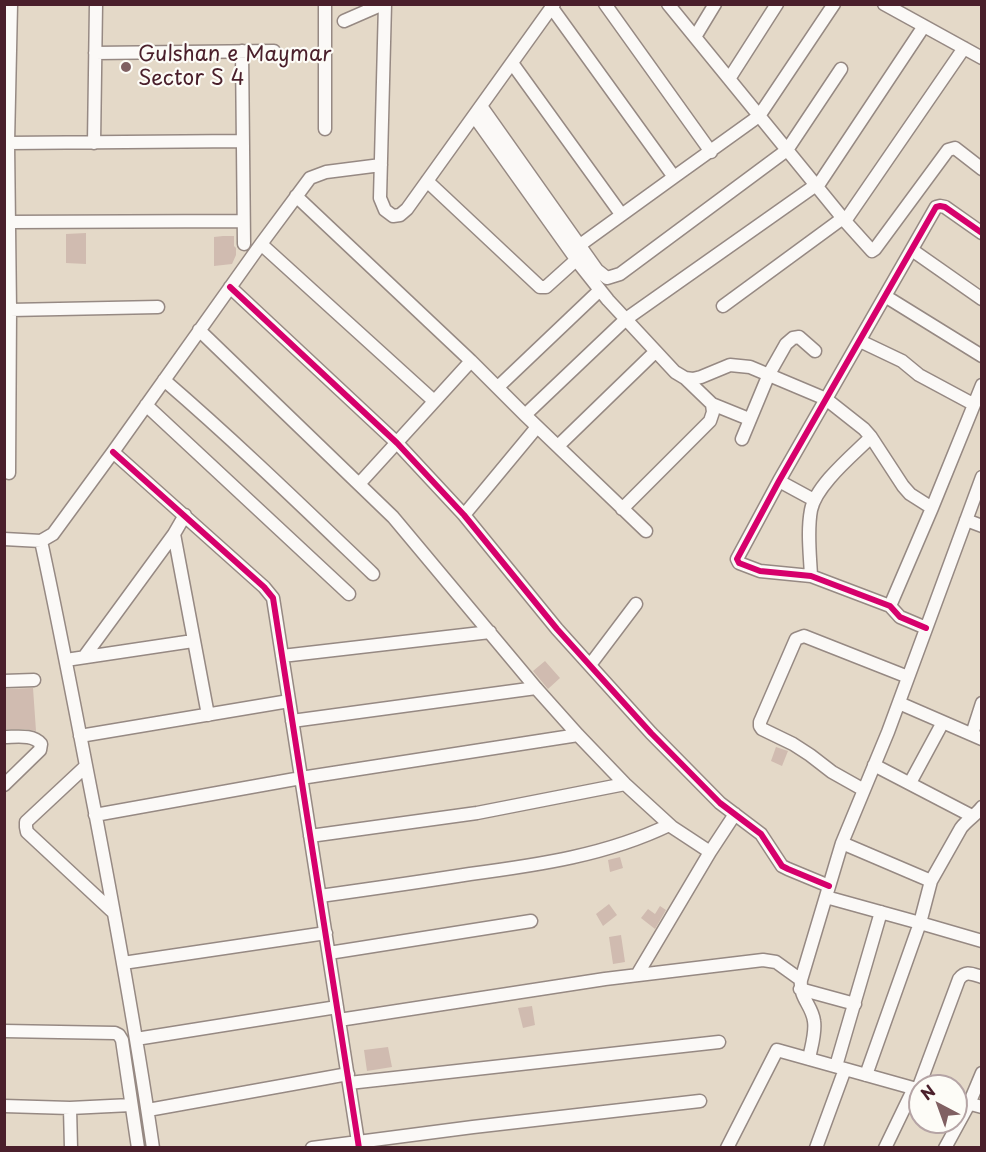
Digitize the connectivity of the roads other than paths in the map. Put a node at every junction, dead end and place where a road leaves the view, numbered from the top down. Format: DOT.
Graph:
graph roads {
  1 [pos="11,4"];
  2 [pos="96,4"];
  3 [pos="325,4"];
  4 [pos="384,4"];
  5 [pos="605,4"];
  6 [pos="668,4"];
  7 [pos="715,4"];
  8 [pos="777,4"];
  9 [pos="834,4"];
  10 [pos="884,4"];
  11 [pos="553,6"];
  12 [pos="344,21"];
  13 [pos="924,26"];
  14 [pos="694,37"];
  15 [pos="964,48"];
  16 [pos="242,51"];
  17 [pos="274,51"];
  18 [pos="95,53"];
  19 [pos="981,58"];
  20 [pos="512,63"];
  21 [pos="841,69"];
  22 [pos="729,79"];
  23 [pos="7,89"];
  24 [pos="478,111"];
  25 [pos="759,116"];
  26 [pos="325,129"];
  27 [pos="242,141"];
  28 [pos="8,143"];
  29 [pos="94,143"];
  30 [pos="787,150"];
  31 [pos="711,152"];
  32 [pos="381,165"];
  33 [pos="981,169"];
  34 [pos="674,177"];
  35 [pos="427,181"];
  36 [pos="817,186"];
  37 [pos="296,196"];
  38 [pos="7,197"];
  39 [pos="621,214"];
  40 [pos="844,220"];
  41 [pos="243,221"];
  42 [pos="9,222"];
  43 [pos="981,233"];
  44 [pos="244,244"];
  45 [pos="261,244"];
  46 [pos="580,245"];
  47 [pos="912,250"];
  48 [pos="576,260"];
  49 [pos="230,287"];
  50 [pos="600,290"];
  51 [pos="885,296"];
  52 [pos="981,299"];
  53 [pos="723,306"];
  54 [pos="158,307"];
  55 [pos="10,310"];
  56 [pos="626,319"];
  57 [pos="199,330"];
  58 [pos="860,341"];
  59 [pos="815,351"];
  60 [pos="655,352"];
  61 [pos="981,356"];
  62 [pos="471,361"];
  63 [pos="769,374"];
  64 [pos="685,378"];
  65 [pos="164,380"];
  66 [pos="981,385"];
  67 [pos="498,387"];
  68 [pos="826,399"];
  69 [pos="434,401"];
  70 [pos="712,404"];
  71 [pos="973,404"];
  72 [pos="146,405"];
  73 [pos="525,416"];
  74 [pos="749,419"];
  75 [pos="537,427"];
  76 [pos="871,437"];
  77 [pos="742,439"];
  78 [pos="397,443"];
  79 [pos="558,446"];
  80 [pos="113,452"];
  81 [pos="9,473"];
  82 [pos="981,477"];
  83 [pos="779,482"];
  84 [pos="359,484"];
  85 [pos="814,500"];
  86 [pos="932,508"];
  87 [pos="622,509"];
  88 [pos="185,515"];
  89 [pos="464,515"];
  90 [pos="966,520"];
  91 [pos="981,526"];
  92 [pos="645,531"];
  93 [pos="174,534"];
  94 [pos="4,539"];
  95 [pos="41,541"];
  96 [pos="373,574"];
  97 [pos="811,576"];
  98 [pos="349,594"];
  99 [pos="636,604"];
  100 [pos="890,606"];
  101 [pos="926,628"];
  102 [pos="490,632"];
  103 [pos="194,641"];
  104 [pos="282,656"];
  105 [pos="84,657"];
  106 [pos="66,660"];
  107 [pos="590,665"];
  108 [pos="908,677"];
  109 [pos="34,680"];
  110 [pos="4,681"];
  111 [pos="536,688"];
  112 [pos="289,701"];
  113 [pos="899,703"];
  114 [pos="981,703"];
  115 [pos="208,715"];
  116 [pos="292,721"];
  117 [pos="943,722"];
  118 [pos="578,735"];
  119 [pos="80,736"];
  120 [pos="976,736"];
  121 [pos="4,737"];
  122 [pos="874,765"];
  123 [pos="86,766"];
  124 [pos="301,778"];
  125 [pos="910,783"];
  126 [pos="626,784"];
  127 [pos="4,785"];
  128 [pos="864,790"];
  129 [pos="978,813"];
  130 [pos="735,814"];
  131 [pos="95,815"];
  132 [pos="669,825"];
  133 [pos="310,836"];
  134 [pos="842,843"];
  135 [pos="710,852"];
  136 [pos="932,881"];
  137 [pos="827,892"];
  138 [pos="320,896"];
  139 [pos="113,912"];
  140 [pos="881,912"];
  141 [pos="531,921"];
  142 [pos="920,923"];
  143 [pos="326,933"];
  144 [pos="981,941"];
  145 [pos="329,953"];
  146 [pos="123,963"];
  147 [pos="637,975"];
  148 [pos="981,977"];
  149 [pos="801,984"];
  150 [pos="855,1004"];
  151 [pos="337,1007"];
  152 [pos="339,1020"];
  153 [pos="4,1031"];
  154 [pos="136,1039"];
  155 [pos="719,1042"];
  156 [pos="809,1059"];
  157 [pos="840,1068"];
  158 [pos="981,1073"];
  159 [pos="923,1074"];
  160 [pos="866,1075"];
  161 [pos="349,1078"];
  162 [pos="908,1087"];
  163 [pos="700,1101"];
  164 [pos="969,1104"];
  165 [pos="131,1105"];
  166 [pos="4,1106"];
  167 [pos="908,1106"];
  168 [pos="981,1107"];
  169 [pos="70,1108"];
  170 [pos="148,1110"];
  171 [pos="359,1144"];
  172 [pos="70,1148"];
  173 [pos="138,1148"];
  174 [pos="153,1148"];
  175 [pos="312,1148"];
  176 [pos="727,1148"];
  177 [pos="816,1148"];
  178 [pos="885,1148"];
  179 [pos="945,1148"];
  1 -- 23 [label="street"];
  2 -- 18 [label="street"];
  3 -- 26 [label="street"];
  4 -- 12 [label="street"];
  4 -- 32 [label="street"];
  5 -- 31 [label="street"];
  6 -- 14 [label="street"];
  7 -- 14 [label="street"];
  8 -- 22 [label="street"];
  9 -- 25 [label="street"];
  10 -- 13 [label="street"];
  11 -- 20 [label="street"];
  11 -- 34 [label="street"];
  13 -- 15 [label="street"];
  13 -- 36 [label="street"];
  14 -- 22 [label="street"];
  15 -- 19 [label="street"];
  15 -- 40 [label="street"];
  16 -- 17 [label="street"];
  16 -- 18 [label="street"];
  16 -- 27 [label="street"];
  18 -- 29 [label="street"];
  20 -- 24 [label="street"];
  20 -- 39 [label="street"];
  21 -- 30 [label="street"];
  22 -- 25 [label="street"];
  23 -- 28 [label="street"];
  24 -- 35 [label="street"];
  24 -- 46 [label="street"];
  24 -- 48 [label="street"];
  25 -- 30 [label="street"];
  25 -- 31 [label="street"];
  27 -- 29 [label="street"];
  27 -- 41 [label="street"];
  28 -- 29 [label="street"];
  28 -- 38 [label="street"];
  30 -- 36 [label="street"];
  30 -- 46 [label="street"];
  31 -- 34 [label="street"];
  32 -- 35 [label="street"];
  32 -- 37 [label="street"];
  33 -- 40 [label="street"];
  34 -- 39 [label="street"];
  35 -- 48 [label="street"];
  36 -- 40 [label="street"];
  36 -- 56 [label="street"];
  37 -- 45 [label="street"];
  37 -- 62 [label="street"];
  38 -- 42 [label="street"];
  39 -- 46 [label="street"];
  40 -- 53 [label="street"];
  41 -- 42 [label="street"];
  41 -- 44 [label="street"];
  42 -- 55 [label="street"];
  43 -- 47 [label="street"];
  45 -- 49 [label="street"];
  45 -- 69 [label="street"];
  47 -- 51 [label="street"];
  47 -- 52 [label="street"];
  48 -- 50 [label="street"];
  49 -- 57 [label="street"];
  49 -- 78 [label="street"];
  50 -- 56 [label="street"];
  50 -- 67 [label="street"];
  51 -- 58 [label="street"];
  51 -- 61 [label="street"];
  54 -- 55 [label="street"];
  55 -- 81 [label="street"];
  56 -- 60 [label="street"];
  56 -- 73 [label="street"];
  57 -- 65 [label="street"];
  57 -- 84 [label="street"];
  58 -- 68 [label="street"];
  58 -- 71 [label="street"];
  59 -- 63 [label="street"];
  60 -- 64 [label="street"];
  60 -- 79 [label="street"];
  62 -- 67 [label="street"];
  62 -- 69 [label="street"];
  63 -- 64 [label="street"];
  63 -- 68 [label="street"];
  63 -- 74 [label="street"];
  64 -- 70 [label="street"];
  65 -- 72 [label="street"];
  65 -- 96 [label="street"];
  66 -- 71 [label="street"];
  67 -- 73 [label="street"];
  68 -- 76 [label="street"];
  68 -- 83 [label="street"];
  69 -- 78 [label="street"];
  70 -- 74 [label="street"];
  70 -- 87 [label="street"];
  71 -- 86 [label="street"];
  72 -- 80 [label="street"];
  72 -- 98 [label="street"];
  73 -- 75 [label="street"];
  74 -- 77 [label="street"];
  75 -- 79 [label="street"];
  75 -- 89 [label="street"];
  76 -- 85 [label="street"];
  76 -- 86 [label="street"];
  78 -- 84 [label="street"];
  78 -- 89 [label="street"];
  79 -- 87 [label="street"];
  80 -- 88 [label="street"];
  80 -- 95 [label="street"];
  82 -- 90 [label="street"];
  83 -- 85 [label="street"];
  83 -- 97 [label="street"];
  84 -- 102 [label="street"];
  85 -- 97 [label="street"];
  86 -- 100 [label="street"];
  87 -- 92 [label="street"];
  88 -- 93 [label="street"];
  88 -- 104 [label="street"];
  89 -- 107 [label="street"];
  90 -- 91 [label="street"];
  90 -- 101 [label="street"];
  93 -- 103 [label="street"];
  93 -- 105 [label="street"];
  94 -- 95 [label="street"];
  95 -- 106 [label="street"];
  97 -- 100 [label="street"];
  99 -- 107 [label="street"];
  100 -- 101 [label="street"];
  101 -- 108 [label="street"];
  102 -- 104 [label="street"];
  102 -- 111 [label="street"];
  103 -- 105 [label="street"];
  103 -- 115 [label="street"];
  104 -- 112 [label="street"];
  105 -- 106 [label="street"];
  106 -- 119 [label="street"];
  107 -- 130 [label="street"];
  108 -- 113 [label="street"];
  108 -- 128 [label="street"];
  109 -- 110 [label="street"];
  111 -- 116 [label="street"];
  111 -- 118 [label="street"];
  112 -- 115 [label="street"];
  112 -- 116 [label="street"];
  113 -- 117 [label="street"];
  113 -- 122 [label="street"];
  114 -- 120 [label="street"];
  115 -- 119 [label="street"];
  116 -- 124 [label="street"];
  117 -- 120 [label="street"];
  117 -- 125 [label="street"];
  118 -- 124 [label="street"];
  118 -- 126 [label="street"];
  119 -- 123 [label="street"];
  121 -- 127 [label="street"];
  122 -- 125 [label="street"];
  122 -- 128 [label="street"];
  123 -- 131 [label="street"];
  123 -- 139 [label="street"];
  124 -- 131 [label="street"];
  124 -- 133 [label="street"];
  125 -- 129 [label="street"];
  126 -- 132 [label="street"];
  126 -- 133 [label="street"];
  128 -- 134 [label="street"];
  129 -- 136 [label="street"];
  130 -- 135 [label="street"];
  130 -- 137 [label="street"];
  131 -- 139 [label="street"];
  132 -- 135 [label="street"];
  132 -- 138 [label="street"];
  133 -- 138 [label="street"];
  134 -- 136 [label="street"];
  134 -- 137 [label="street"];
  135 -- 147 [label="street"];
  136 -- 142 [label="street"];
  137 -- 140 [label="street"];
  137 -- 149 [label="street"];
  138 -- 143 [label="street"];
  139 -- 146 [label="street"];
  140 -- 142 [label="street"];
  140 -- 150 [label="street"];
  141 -- 145 [label="street"];
  142 -- 144 [label="street"];
  142 -- 160 [label="street"];
  143 -- 145 [label="street"];
  143 -- 146 [label="street"];
  145 -- 151 [label="street"];
  146 -- 154 [label="street"];
  147 -- 149 [label="street"];
  147 -- 152 [label="street"];
  148 -- 159 [label="street"];
  149 -- 150 [label="street"];
  149 -- 156 [label="street"];
  150 -- 157 [label="street"];
  151 -- 152 [label="street"];
  151 -- 154 [label="street"];
  152 -- 161 [label="street"];
  153 -- 165 [label="street"];
  154 -- 170 [label="street"];
  155 -- 161 [label="street"];
  156 -- 157 [label="street"];
  156 -- 176 [label="street"];
  157 -- 160 [label="street"];
  157 -- 177 [label="street"];
  158 -- 164 [label="street"];
  160 -- 162 [label="street"];
  161 -- 170 [label="street"];
  161 -- 171 [label="street"];
  163 -- 171 [label="street"];
  164 -- 168 [label="street"];
  164 -- 179 [label="street"];
  165 -- 169 [label="street"];
  165 -- 173 [label="street"];
  166 -- 169 [label="street"];
  167 -- 178 [label="street"];
  169 -- 172 [label="street"];
  170 -- 174 [label="street"];
  171 -- 175 [label="street"];
}
